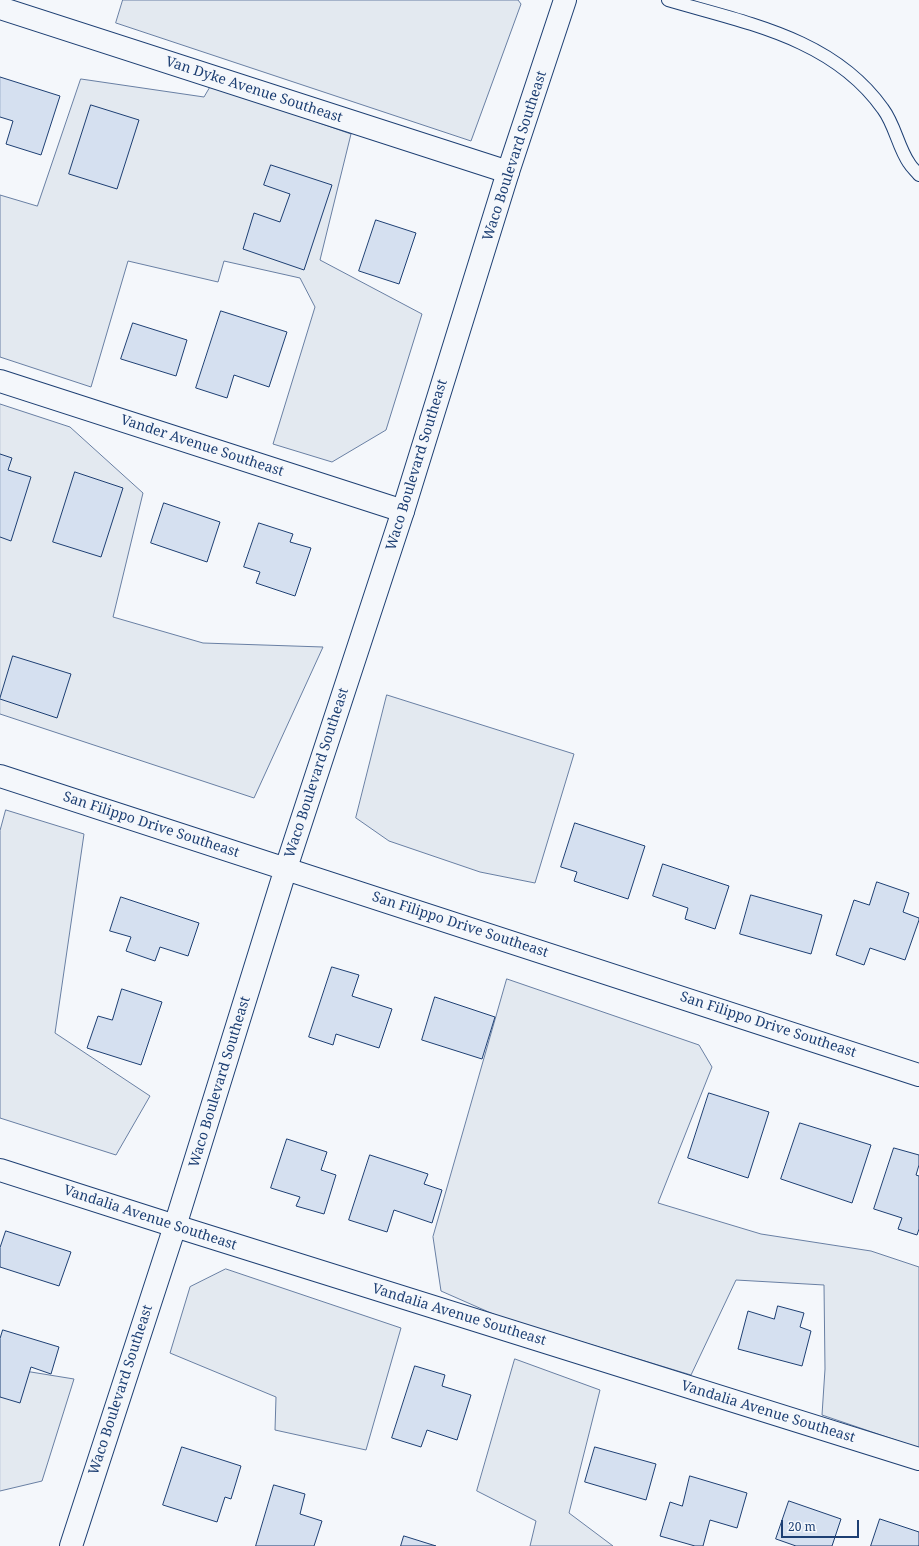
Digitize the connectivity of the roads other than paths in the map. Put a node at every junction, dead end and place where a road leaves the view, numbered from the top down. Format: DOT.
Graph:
graph roads {
  1 [pos="565,0"];
  2 [pos="668,0"];
  3 [pos="0,8"];
  4 [pos="508,172"];
  5 [pos="919,175"];
  6 [pos="0,381"];
  7 [pos="403,511"];
  8 [pos="0,776"];
  9 [pos="286,868"];
  10 [pos="919,1075"];
  11 [pos="0,1170"];
  12 [pos="175,1226"];
  13 [pos="919,1459"];
  14 [pos="71,1546"];
  1 -- 4 [label="street, Waco Boulevard Southeast"];
  2 -- 5 [label="lane"];
  3 -- 4 [label="street, Van Dyke Avenue Southeast"];
  4 -- 7 [label="street, Waco Boulevard Southeast"];
  6 -- 7 [label="street, Vander Avenue Southeast"];
  7 -- 9 [label="street, Waco Boulevard Southeast"];
  8 -- 9 [label="street, San Filippo Drive Southeast"];
  9 -- 10 [label="street, San Filippo Drive Southeast"];
  9 -- 12 [label="street, Waco Boulevard Southeast"];
  11 -- 12 [label="street, Vandalia Avenue Southeast"];
  12 -- 13 [label="street, Vandalia Avenue Southeast"];
  12 -- 14 [label="street, Waco Boulevard Southeast"];
}
